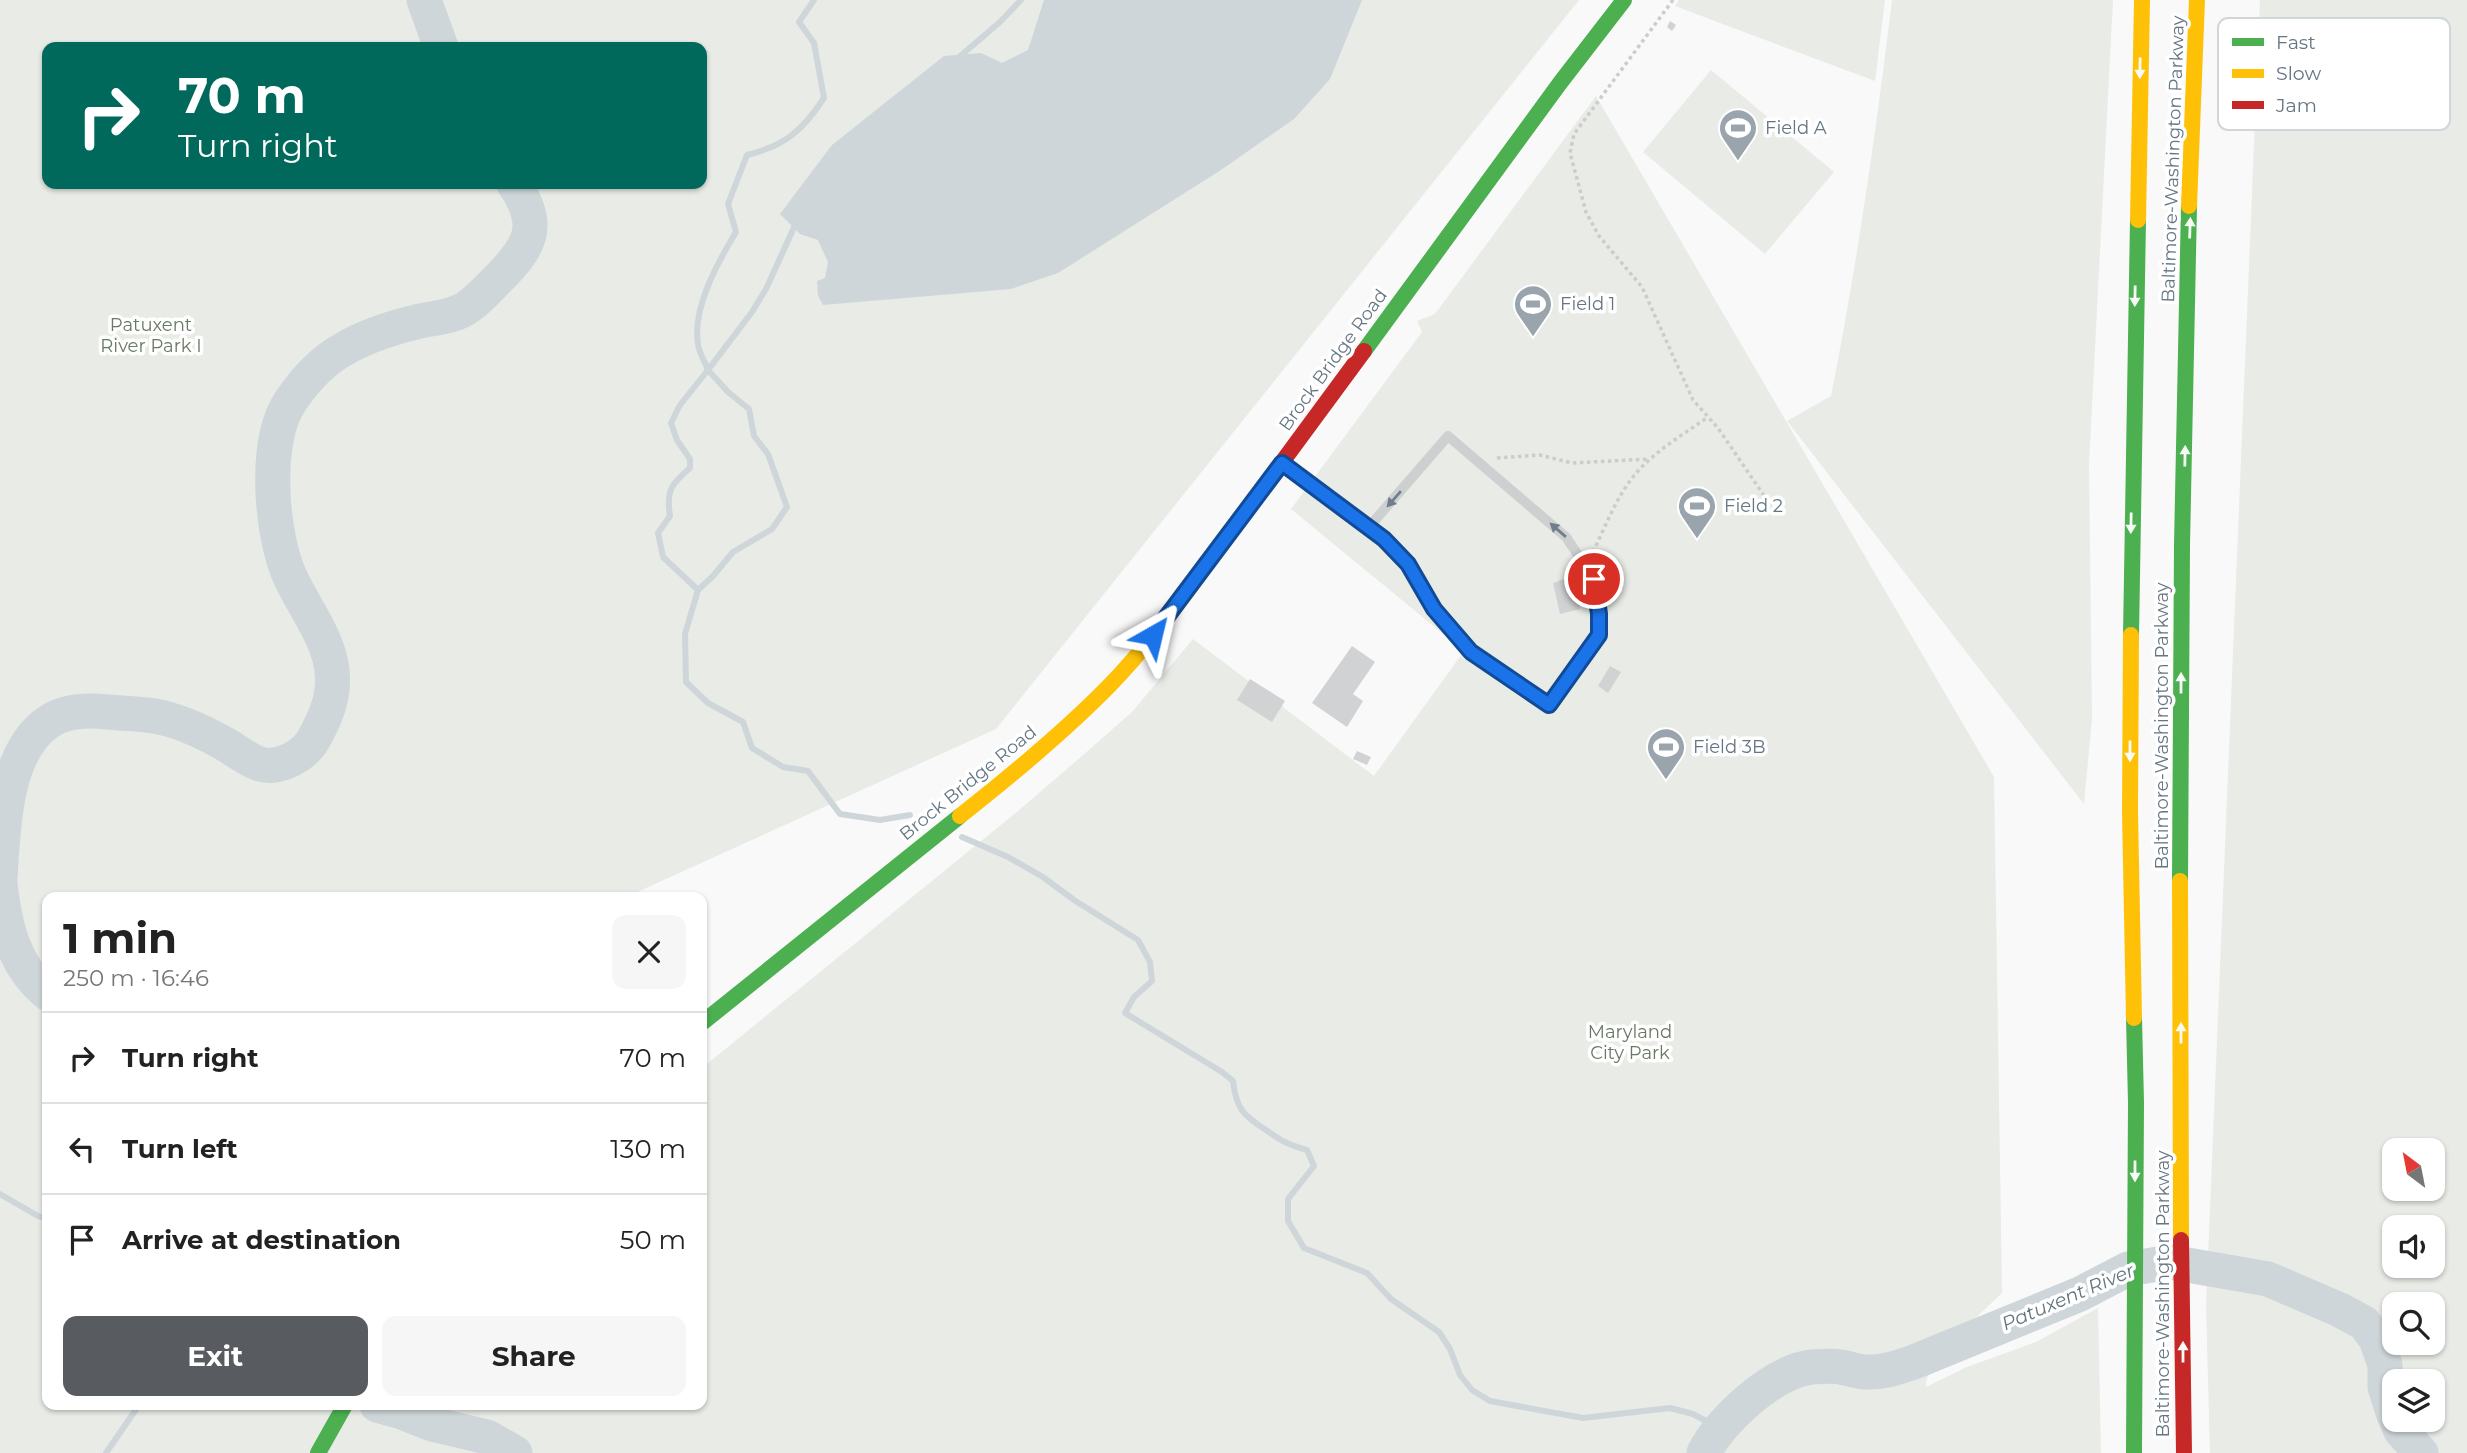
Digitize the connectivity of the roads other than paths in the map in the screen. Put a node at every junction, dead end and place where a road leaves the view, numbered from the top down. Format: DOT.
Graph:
graph roads {
  1 [pos="1624,0"];
  2 [pos="2142,0"];
  3 [pos="2197,0"];
  4 [pos="1282,463"];
  5 [pos="1369,527"];
  6 [pos="707,1019"];
  7 [pos="343,1410"];
  8 [pos="318,1453"];
  9 [pos="2134,1453"];
  10 [pos="2184,1453"];
  1 -- 4 [label="main road, Brock Bridge Road"];
  2 -- 9 [label="main road, Baltimore-Washington Parkway, one-way"];
  10 -- 3 [label="main road, Baltimore-Washington Parkway, one-way"];
  4 -- 5 [label="lane"];
  4 -- 6 [label="main road, Brock Bridge Road"];
  5 -- 5 [label="lane, one-way"];
  7 -- 8 [label="main road"];
}
